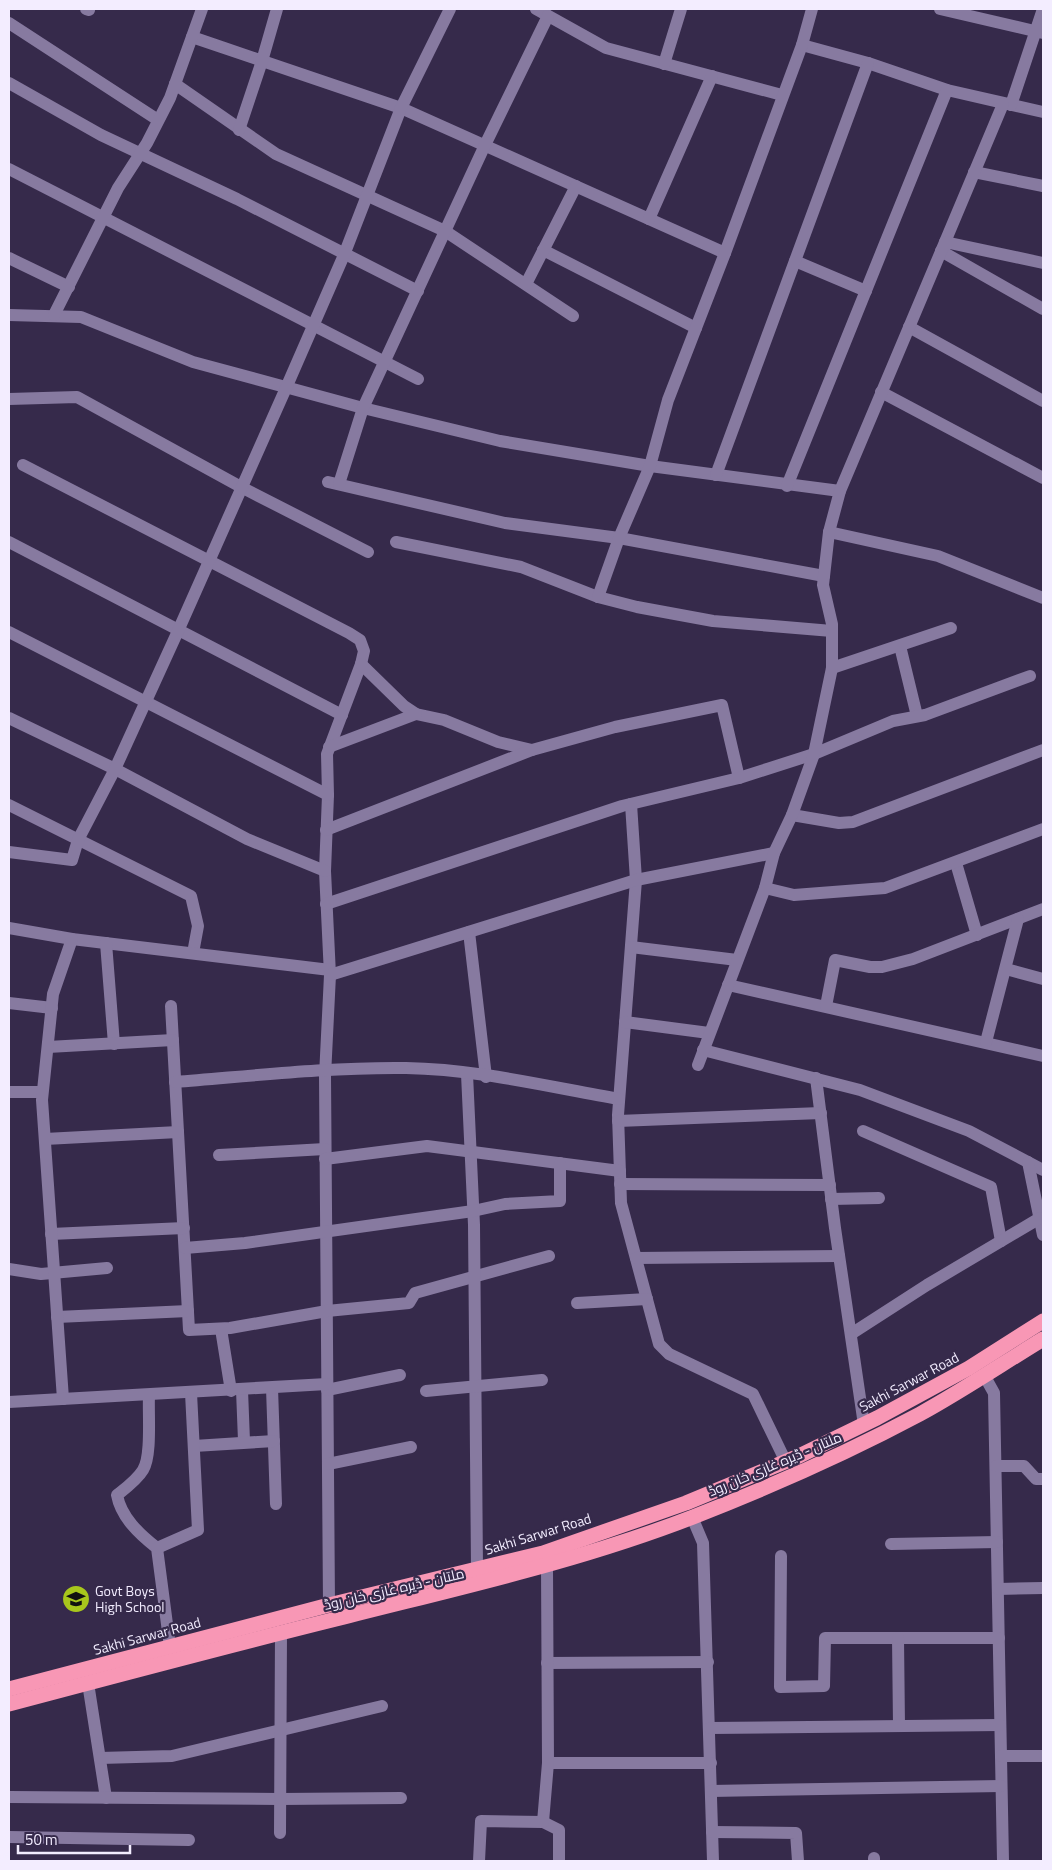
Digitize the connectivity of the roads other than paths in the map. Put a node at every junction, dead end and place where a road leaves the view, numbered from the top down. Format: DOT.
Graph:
graph roads {
  1 [pos="202,9"];
  2 [pos="277,9"];
  3 [pos="450,9"];
  4 [pos="536,9"];
  5 [pos="681,9"];
  6 [pos="812,9"];
  7 [pos="940,9"];
  8 [pos="1043,9"];
  9 [pos="548,16"];
  10 [pos="9,23"];
  11 [pos="1039,32"];
  12 [pos="192,37"];
  13 [pos="802,44"];
  14 [pos="262,62"];
  15 [pos="868,63"];
  16 [pos="664,64"];
  17 [pos="712,76"];
  18 [pos="9,83"];
  19 [pos="175,84"];
  20 [pos="947,90"];
  21 [pos="782,96"];
  22 [pos="1007,104"];
  23 [pos="401,108"];
  24 [pos="1043,112"];
  25 [pos="158,120"];
  26 [pos="238,130"];
  27 [pos="485,145"];
  28 [pos="141,152"];
  29 [pos="9,169"];
  30 [pos="974,172"];
  31 [pos="576,186"];
  32 [pos="1043,186"];
  33 [pos="367,194"];
  34 [pos="104,217"];
  35 [pos="649,219"];
  36 [pos="445,231"];
  37 [pos="942,247"];
  38 [pos="543,250"];
  39 [pos="726,253"];
  40 [pos="344,255"];
  41 [pos="9,258"];
  42 [pos="795,261"];
  43 [pos="1043,263"];
  44 [pos="526,284"];
  45 [pos="69,288"];
  46 [pos="418,291"];
  47 [pos="866,291"];
  48 [pos="1043,309"];
  49 [pos="54,315"];
  50 [pos="9,316"];
  51 [pos="573,316"];
  52 [pos="312,325"];
  53 [pos="909,327"];
  54 [pos="696,328"];
  55 [pos="385,361"];
  56 [pos="418,379"];
  57 [pos="286,388"];
  58 [pos="882,392"];
  59 [pos="9,399"];
  60 [pos="1043,401"];
  61 [pos="363,408"];
  62 [pos="23,465"];
  63 [pos="650,466"];
  64 [pos="716,475"];
  65 [pos="1043,478"];
  66 [pos="787,486"];
  67 [pos="241,487"];
  68 [pos="840,491"];
  69 [pos="829,532"];
  70 [pos="619,538"];
  71 [pos="9,542"];
  72 [pos="396,542"];
  73 [pos="368,552"];
  74 [pos="209,560"];
  75 [pos="824,576"];
  76 [pos="598,597"];
  77 [pos="1043,598"];
  78 [pos="952,628"];
  79 [pos="178,631"];
  80 [pos="832,631"];
  81 [pos="9,632"];
  82 [pos="900,646"];
  83 [pos="361,664"];
  84 [pos="832,668"];
  85 [pos="1030,676"];
  86 [pos="145,701"];
  87 [pos="416,714"];
  88 [pos="342,715"];
  89 [pos="917,716"];
  90 [pos="9,718"];
  91 [pos="329,747"];
  92 [pos="532,750"];
  93 [pos="1043,750"];
  94 [pos="814,754"];
  95 [pos="115,769"];
  96 [pos="739,778"];
  97 [pos="328,795"];
  98 [pos="631,804"];
  99 [pos="9,805"];
  100 [pos="792,815"];
  101 [pos="1043,829"];
  102 [pos="326,830"];
  103 [pos="78,840"];
  104 [pos="9,852"];
  105 [pos="774,853"];
  106 [pos="956,863"];
  107 [pos="324,871"];
  108 [pos="636,880"];
  109 [pos="765,888"];
  110 [pos="326,904"];
  111 [pos="1043,910"];
  112 [pos="1018,919"];
  113 [pos="9,928"];
  114 [pos="468,932"];
  115 [pos="977,935"];
  116 [pos="72,938"];
  117 [pos="106,943"];
  118 [pos="631,947"];
  119 [pos="193,953"];
  120 [pos="737,960"];
  121 [pos="1006,969"];
  122 [pos="330,972"];
  123 [pos="1043,979"];
  124 [pos="728,985"];
  125 [pos="9,1003"];
  126 [pos="171,1006"];
  127 [pos="826,1006"];
  128 [pos="52,1008"];
  129 [pos="625,1022"];
  130 [pos="709,1033"];
  131 [pos="173,1040"];
  132 [pos="986,1042"];
  133 [pos="114,1044"];
  134 [pos="48,1047"];
  135 [pos="703,1050"];
  136 [pos="1043,1056"];
  137 [pos="698,1066"];
  138 [pos="325,1071"];
  139 [pos="467,1074"];
  140 [pos="486,1077"];
  141 [pos="816,1078"];
  142 [pos="175,1082"];
  143 [pos="9,1092"];
  144 [pos="42,1092"];
  145 [pos="619,1099"];
  146 [pos="820,1112"];
  147 [pos="618,1120"];
  148 [pos="863,1131"];
  149 [pos="178,1132"];
  150 [pos="44,1139"];
  151 [pos="470,1151"];
  152 [pos="325,1154"];
  153 [pos="219,1155"];
  154 [pos="1028,1162"];
  155 [pos="560,1163"];
  156 [pos="1043,1170"];
  157 [pos="620,1178"];
  158 [pos="830,1185"];
  159 [pos="879,1198"];
  160 [pos="831,1199"];
  161 [pos="473,1211"];
  162 [pos="1040,1218"];
  163 [pos="184,1228"];
  164 [pos="326,1230"];
  165 [pos="51,1234"];
  166 [pos="1043,1235"];
  167 [pos="1001,1242"];
  168 [pos="184,1248"];
  169 [pos="549,1256"];
  170 [pos="839,1256"];
  171 [pos="636,1258"];
  172 [pos="107,1268"];
  173 [pos="9,1269"];
  174 [pos="53,1273"];
  175 [pos="474,1277"];
  176 [pos="647,1299"];
  177 [pos="577,1303"];
  178 [pos="188,1311"];
  179 [pos="327,1311"];
  180 [pos="57,1317"];
  181 [pos="1043,1321"];
  182 [pos="222,1328"];
  183 [pos="851,1334"];
  184 [pos="1043,1339"];
  185 [pos="400,1375"];
  186 [pos="984,1375"];
  187 [pos="542,1380"];
  188 [pos="476,1386"];
  189 [pos="327,1387"];
  190 [pos="272,1388"];
  191 [pos="237,1390"];
  192 [pos="426,1391"];
  193 [pos="191,1393"];
  194 [pos="149,1395"];
  195 [pos="63,1398"];
  196 [pos="912,1400"];
  197 [pos="9,1402"];
  198 [pos="921,1413"];
  199 [pos="864,1425"];
  200 [pos="274,1441"];
  201 [pos="244,1442"];
  202 [pos="194,1446"];
  203 [pos="411,1447"];
  204 [pos="786,1462"];
  205 [pos="328,1464"];
  206 [pos="996,1466"];
  207 [pos="1043,1479"];
  208 [pos="276,1504"];
  209 [pos="692,1517"];
  210 [pos="997,1542"];
  211 [pos="891,1544"];
  212 [pos="157,1548"];
  213 [pos="781,1556"];
  214 [pos="545,1560"];
  215 [pos="478,1569"];
  216 [pos="1043,1588"];
  217 [pos="998,1589"];
  218 [pos="329,1605"];
  219 [pos="281,1633"];
  220 [pos="898,1638"];
  221 [pos="999,1638"];
  222 [pos="170,1647"];
  223 [pos="708,1662"];
  224 [pos="547,1663"];
  225 [pos="88,1683"];
  226 [pos="9,1690"];
  227 [pos="9,1704"];
  228 [pos="382,1706"];
  229 [pos="1000,1725"];
  230 [pos="899,1726"];
  231 [pos="710,1728"];
  232 [pos="282,1731"];
  233 [pos="1001,1756"];
  234 [pos="1043,1756"];
  235 [pos="100,1758"];
  236 [pos="548,1763"];
  237 [pos="711,1763"];
  238 [pos="1001,1786"];
  239 [pos="712,1791"];
  240 [pos="9,1797"];
  241 [pos="106,1798"];
  242 [pos="401,1798"];
  243 [pos="280,1799"];
  244 [pos="543,1822"];
  245 [pos="712,1832"];
  246 [pos="280,1833"];
  247 [pos="9,1837"];
  248 [pos="189,1840"];
  249 [pos="479,1861"];
  250 [pos="559,1861"];
  251 [pos="713,1861"];
  252 [pos="798,1861"];
  253 [pos="1003,1861"];
  1 -- 12 [label="street"];
  2 -- 14 [label="street"];
  3 -- 23 [label="street"];
  4 -- 9 [label="street"];
  5 -- 16 [label="street"];
  6 -- 13 [label="street"];
  7 -- 11 [label="street"];
  8 -- 11 [label="street"];
  9 -- 16 [label="street"];
  9 -- 27 [label="street"];
  10 -- 25 [label="street"];
  11 -- 22 [label="street"];
  12 -- 14 [label="street"];
  12 -- 19 [label="street"];
  13 -- 15 [label="street"];
  13 -- 21 [label="street"];
  14 -- 23 [label="street"];
  14 -- 26 [label="street"];
  15 -- 20 [label="street"];
  15 -- 42 [label="street"];
  16 -- 17 [label="street"];
  17 -- 21 [label="street"];
  17 -- 35 [label="street"];
  18 -- 28 [label="street"];
  19 -- 25 [label="street"];
  19 -- 26 [label="street"];
  20 -- 22 [label="street"];
  20 -- 47 [label="street"];
  21 -- 39 [label="street"];
  22 -- 24 [label="street"];
  22 -- 30 [label="street"];
  23 -- 27 [label="street"];
  23 -- 33 [label="street"];
  25 -- 28 [label="street"];
  26 -- 33 [label="street"];
  27 -- 31 [label="street"];
  27 -- 36 [label="street"];
  28 -- 34 [label="street"];
  28 -- 40 [label="street"];
  29 -- 34 [label="street"];
  30 -- 32 [label="street"];
  30 -- 37 [label="street"];
  31 -- 35 [label="street"];
  31 -- 38 [label="street"];
  33 -- 36 [label="street"];
  33 -- 40 [label="street"];
  34 -- 45 [label="street"];
  34 -- 52 [label="street"];
  35 -- 39 [label="street"];
  36 -- 44 [label="street"];
  36 -- 46 [label="street"];
  37 -- 43 [label="street"];
  37 -- 48 [label="street"];
  37 -- 53 [label="street"];
  38 -- 44 [label="street"];
  38 -- 54 [label="street"];
  39 -- 54 [label="street"];
  40 -- 46 [label="street"];
  40 -- 52 [label="street"];
  41 -- 45 [label="street"];
  42 -- 47 [label="street"];
  42 -- 64 [label="street"];
  44 -- 51 [label="street"];
  45 -- 49 [label="street"];
  46 -- 55 [label="street"];
  47 -- 66 [label="street"];
  49 -- 50 [label="street"];
  49 -- 57 [label="street"];
  52 -- 55 [label="street"];
  52 -- 57 [label="street"];
  53 -- 58 [label="street"];
  53 -- 60 [label="street"];
  54 -- 63 [label="street"];
  55 -- 56 [label="street"];
  55 -- 61 [label="street"];
  57 -- 61 [label="street"];
  57 -- 67 [label="street"];
  58 -- 65 [label="street"];
  58 -- 68 [label="street"];
  59 -- 67 [label="street"];
  61 -- 63 [label="street"];
  61 -- 70 [label="street"];
  62 -- 74 [label="street"];
  63 -- 64 [label="street"];
  63 -- 70 [label="street"];
  64 -- 66 [label="street"];
  66 -- 68 [label="street"];
  67 -- 73 [label="street"];
  67 -- 74 [label="street"];
  68 -- 69 [label="street"];
  69 -- 75 [label="street"];
  69 -- 77 [label="street"];
  70 -- 75 [label="street"];
  70 -- 76 [label="street"];
  71 -- 79 [label="street"];
  72 -- 76 [label="street"];
  74 -- 79 [label="street"];
  74 -- 83 [label="street"];
  75 -- 80 [label="street"];
  76 -- 80 [label="street"];
  78 -- 82 [label="street"];
  79 -- 86 [label="street"];
  79 -- 88 [label="street"];
  80 -- 84 [label="street"];
  81 -- 86 [label="street"];
  82 -- 84 [label="street"];
  82 -- 89 [label="street"];
  83 -- 87 [label="street"];
  83 -- 88 [label="street"];
  84 -- 94 [label="street"];
  85 -- 89 [label="street"];
  86 -- 95 [label="street"];
  86 -- 97 [label="street"];
  87 -- 91 [label="street"];
  87 -- 92 [label="street"];
  88 -- 91 [label="street"];
  89 -- 94 [label="street"];
  90 -- 95 [label="street"];
  91 -- 97 [label="street"];
  92 -- 96 [label="street"];
  92 -- 102 [label="street"];
  93 -- 100 [label="street"];
  94 -- 96 [label="street"];
  94 -- 100 [label="street"];
  95 -- 103 [label="street"];
  95 -- 107 [label="street"];
  96 -- 98 [label="street"];
  97 -- 102 [label="street"];
  98 -- 108 [label="street"];
  98 -- 110 [label="street"];
  99 -- 103 [label="street"];
  100 -- 105 [label="street"];
  101 -- 106 [label="street"];
  102 -- 107 [label="street"];
  103 -- 104 [label="street"];
  103 -- 119 [label="street"];
  105 -- 108 [label="street"];
  105 -- 109 [label="street"];
  106 -- 109 [label="street"];
  106 -- 115 [label="street"];
  107 -- 110 [label="street"];
  108 -- 114 [label="street"];
  108 -- 118 [label="street"];
  109 -- 120 [label="street"];
  110 -- 122 [label="street"];
  111 -- 112 [label="street"];
  112 -- 115 [label="street"];
  112 -- 121 [label="street"];
  113 -- 116 [label="street"];
  114 -- 122 [label="street"];
  114 -- 140 [label="street"];
  115 -- 127 [label="street"];
  116 -- 117 [label="street"];
  116 -- 128 [label="street"];
  117 -- 119 [label="street"];
  117 -- 133 [label="street"];
  118 -- 120 [label="street"];
  118 -- 129 [label="street"];
  119 -- 122 [label="street"];
  120 -- 124 [label="street"];
  121 -- 123 [label="street"];
  121 -- 132 [label="street"];
  122 -- 138 [label="street"];
  124 -- 127 [label="street"];
  124 -- 130 [label="street"];
  125 -- 128 [label="street"];
  126 -- 131 [label="street"];
  127 -- 132 [label="street"];
  128 -- 134 [label="street"];
  129 -- 130 [label="street"];
  129 -- 145 [label="street"];
  130 -- 135 [label="street"];
  131 -- 133 [label="street"];
  131 -- 142 [label="street"];
  132 -- 136 [label="street"];
  133 -- 134 [label="street"];
  134 -- 144 [label="street"];
  135 -- 137 [label="street"];
  135 -- 141 [label="street"];
  138 -- 139 [label="street"];
  138 -- 142 [label="street"];
  138 -- 152 [label="street"];
  139 -- 140 [label="street"];
  139 -- 151 [label="street"];
  140 -- 145 [label="street"];
  141 -- 146 [label="street"];
  141 -- 154 [label="street"];
  142 -- 149 [label="street"];
  143 -- 144 [label="street"];
  144 -- 150 [label="street"];
  145 -- 147 [label="street"];
  146 -- 147 [label="street"];
  146 -- 158 [label="street"];
  147 -- 157 [label="street"];
  148 -- 167 [label="street"];
  149 -- 150 [label="street"];
  149 -- 163 [label="street"];
  150 -- 165 [label="street"];
  151 -- 152 [label="street"];
  151 -- 155 [label="street"];
  151 -- 161 [label="street"];
  152 -- 153 [label="street"];
  152 -- 164 [label="street"];
  154 -- 156 [label="street"];
  154 -- 162 [label="street"];
  155 -- 157 [label="street"];
  155 -- 161 [label="street"];
  157 -- 158 [label="street"];
  157 -- 171 [label="street"];
  158 -- 160 [label="street"];
  159 -- 160 [label="street"];
  160 -- 170 [label="street"];
  161 -- 164 [label="street"];
  161 -- 175 [label="street"];
  162 -- 166 [label="street"];
  162 -- 167 [label="street"];
  163 -- 165 [label="street"];
  163 -- 168 [label="street"];
  164 -- 168 [label="street"];
  164 -- 179 [label="street"];
  165 -- 174 [label="street"];
  167 -- 183 [label="street"];
  168 -- 178 [label="street"];
  169 -- 175 [label="street"];
  170 -- 171 [label="street"];
  170 -- 183 [label="street"];
  171 -- 176 [label="street"];
  172 -- 174 [label="street"];
  173 -- 174 [label="street"];
  174 -- 180 [label="street"];
  175 -- 179 [label="street"];
  175 -- 188 [label="street"];
  176 -- 177 [label="street"];
  176 -- 204 [label="street"];
  178 -- 180 [label="street"];
  178 -- 182 [label="street"];
  179 -- 182 [label="street"];
  179 -- 189 [label="street"];
  180 -- 195 [label="street"];
  181 -- 196 [label="highway, Sakhi Sarwar Road"];
  182 -- 191 [label="street"];
  183 -- 199 [label="street"];
  184 -- 186 [label="highway, ملتان - ڈیرہ غازی خان روڈ"];
  185 -- 189 [label="street"];
  186 -- 198 [label="highway, ملتان - ڈیرہ غازی خان روڈ"];
  186 -- 206 [label="street"];
  187 -- 188 [label="street"];
  188 -- 192 [label="street"];
  188 -- 215 [label="street"];
  189 -- 190 [label="street"];
  189 -- 205 [label="street"];
  190 -- 191 [label="street"];
  190 -- 200 [label="street"];
  191 -- 193 [label="street"];
  191 -- 201 [label="street"];
  193 -- 194 [label="street"];
  193 -- 202 [label="street"];
  194 -- 195 [label="street"];
  194 -- 212 [label="street"];
  195 -- 197 [label="street"];
  196 -- 198 [label="highway"];
  196 -- 199 [label="highway, Sakhi Sarwar Road"];
  198 -- 209 [label="highway, ملتان - ڈیرہ غازی خان روڈ"];
  199 -- 204 [label="highway, Sakhi Sarwar Road"];
  200 -- 201 [label="street"];
  200 -- 208 [label="street"];
  201 -- 202 [label="street"];
  202 -- 212 [label="street"];
  203 -- 205 [label="street"];
  204 -- 214 [label="highway, Sakhi Sarwar Road"];
  205 -- 218 [label="street"];
  206 -- 207 [label="street"];
  206 -- 210 [label="street"];
  209 -- 214 [label="highway, ملتان - ڈیرہ غازی خان روڈ"];
  209 -- 223 [label="street"];
  210 -- 211 [label="street"];
  210 -- 217 [label="street"];
  212 -- 222 [label="street"];
  213 -- 220 [label="street"];
  214 -- 215 [label="highway, Sakhi Sarwar Road"];
  214 -- 219 [label="highway, ملتان - ڈیرہ غازی خان روڈ"];
  214 -- 224 [label="street"];
  215 -- 218 [label="highway, Sakhi Sarwar Road"];
  216 -- 217 [label="street"];
  217 -- 221 [label="street"];
  218 -- 222 [label="highway, Sakhi Sarwar Road"];
  219 -- 225 [label="highway, ملتان - ڈیرہ غازی خان روڈ"];
  219 -- 232 [label="street"];
  220 -- 221 [label="street"];
  220 -- 230 [label="street"];
  221 -- 229 [label="street"];
  222 -- 226 [label="highway, Sakhi Sarwar Road"];
  223 -- 224 [label="street"];
  223 -- 231 [label="street"];
  224 -- 236 [label="street"];
  225 -- 227 [label="highway, ملتان - ڈیرہ غازی خان روڈ"];
  225 -- 235 [label="street"];
  228 -- 232 [label="street"];
  229 -- 230 [label="street"];
  229 -- 233 [label="street"];
  230 -- 231 [label="street"];
  231 -- 237 [label="street"];
  232 -- 235 [label="street"];
  232 -- 243 [label="street"];
  233 -- 234 [label="street"];
  233 -- 238 [label="street"];
  235 -- 241 [label="street"];
  236 -- 237 [label="street"];
  236 -- 244 [label="street"];
  237 -- 239 [label="street"];
  238 -- 239 [label="street"];
  238 -- 253 [label="street"];
  239 -- 245 [label="street"];
  240 -- 241 [label="street"];
  241 -- 243 [label="street"];
  242 -- 243 [label="street"];
  243 -- 246 [label="street"];
  244 -- 249 [label="street"];
  244 -- 250 [label="street"];
  245 -- 251 [label="street"];
  245 -- 252 [label="street"];
  247 -- 248 [label="street"];
}
